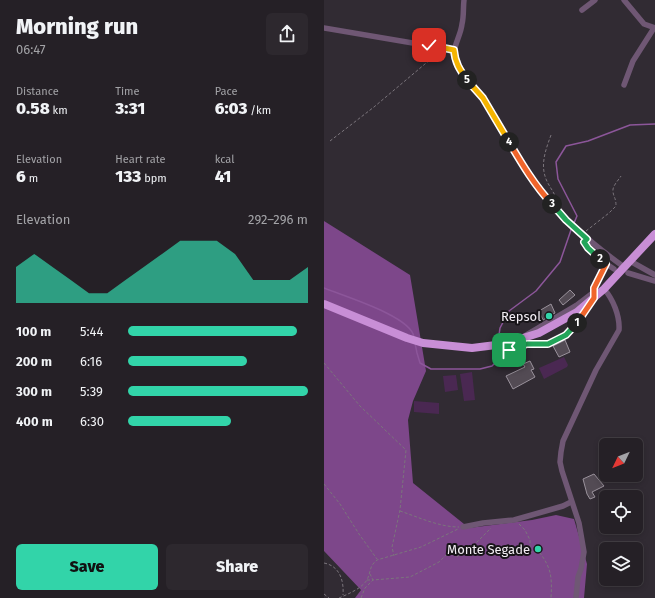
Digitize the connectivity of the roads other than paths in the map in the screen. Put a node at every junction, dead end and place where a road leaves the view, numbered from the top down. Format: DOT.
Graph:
graph roads {
  1 [pos="464,0"];
  2 [pos="595,0"];
  3 [pos="624,0"];
  4 [pos="582,10"];
  5 [pos="324,28"];
  6 [pos="655,28"];
  7 [pos="454,50"];
  8 [pos="624,85"];
  9 [pos="655,234"];
  10 [pos="587,239"];
  11 [pos="630,261"];
  12 [pos="606,264"];
  13 [pos="614,269"];
  14 [pos="626,270"];
  15 [pos="655,275"];
  16 [pos="655,282"];
  17 [pos="604,289"];
  18 [pos="592,298"];
  19 [pos="324,304"];
  20 [pos="575,306"];
  21 [pos="516,341"];
  22 [pos="509,350"];
  23 [pos="571,502"];
  24 [pos="463,527"];
  25 [pos="576,598"];
  1 -- 7 [label="street"];
  2 -- 4 [label="street"];
  3 -- 6 [label="street"];
  5 -- 7 [label="street"];
  6 -- 8 [label="street"];
  7 -- 10 [label="street"];
  9 -- 11 [label="highway"];
  10 -- 12 [label="street"];
  10 -- 14 [label="street"];
  11 -- 14 [label="highway"];
  11 -- 15 [label="street"];
  12 -- 13 [label="street"];
  12 -- 18 [label="street"];
  14 -- 16 [label="street"];
  14 -- 17 [label="highway"];
  17 -- 18 [label="highway"];
  17 -- 23 [label="street"];
  18 -- 20 [label="street"];
  18 -- 20 [label="street"];
  18 -- 21 [label="highway"];
  18 -- 22 [label="street"];
  19 -- 21 [label="highway"];
  20 -- 21 [label="street"];
  23 -- 24 [label="street"];
  23 -- 25 [label="street"];
}
